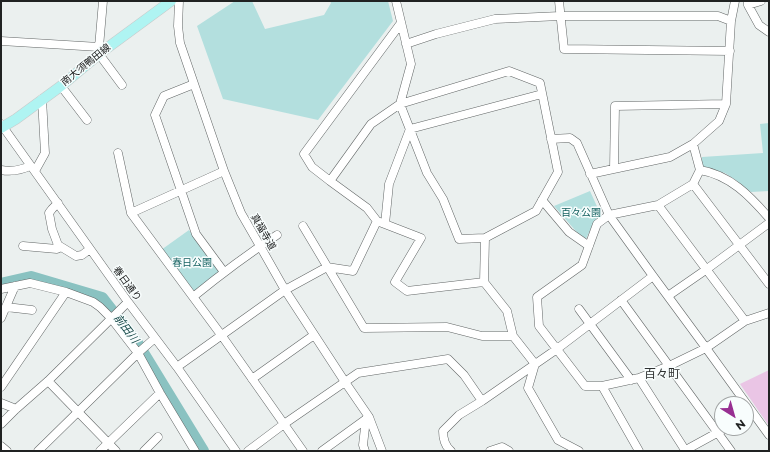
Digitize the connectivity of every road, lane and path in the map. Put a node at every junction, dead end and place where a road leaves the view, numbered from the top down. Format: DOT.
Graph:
graph roads {
  1 [pos="103,1"];
  2 [pos="171,1"];
  3 [pos="179,1"];
  4 [pos="396,1"];
  5 [pos="559,1"];
  6 [pos="735,1"];
  7 [pos="761,1"];
  8 [pos="748,3"];
  9 [pos="560,16"];
  10 [pos="731,21"];
  11 [pos="401,22"];
  12 [pos="769,32"];
  13 [pos="1,42"];
  14 [pos="406,44"];
  15 [pos="100,50"];
  16 [pos="730,51"];
  17 [pos="194,84"];
  18 [pos="122,85"];
  19 [pos="61,86"];
  20 [pos="542,94"];
  21 [pos="42,99"];
  22 [pos="400,104"];
  23 [pos="726,104"];
  24 [pos="87,120"];
  25 [pos="2,126"];
  26 [pos="410,129"];
  27 [pos="551,139"];
  28 [pos="693,144"];
  29 [pos="118,153"];
  30 [pos="33,168"];
  31 [pos="614,169"];
  32 [pos="1,170"];
  33 [pos="700,170"];
  34 [pos="224,171"];
  35 [pos="590,174"];
  36 [pos="330,181"];
  37 [pos="693,184"];
  38 [pos="181,190"];
  39 [pos="542,200"];
  40 [pos="58,203"];
  41 [pos="658,205"];
  42 [pos="131,213"];
  43 [pos="609,215"];
  44 [pos="769,218"];
  45 [pos="381,223"];
  46 [pos="769,223"];
  47 [pos="302,226"];
  48 [pos="277,235"];
  49 [pos="485,238"];
  50 [pos="739,245"];
  51 [pos="23,246"];
  52 [pos="260,246"];
  53 [pos="589,246"];
  54 [pos="61,247"];
  55 [pos="90,248"];
  56 [pos="327,267"];
  57 [pos="707,270"];
  58 [pos="224,272"];
  59 [pos="653,276"];
  60 [pos="484,282"];
  61 [pos="769,284"];
  62 [pos="15,286"];
  63 [pos="1,289"];
  64 [pos="285,290"];
  65 [pos="66,292"];
  66 [pos="668,296"];
  67 [pos="193,297"];
  68 [pos="621,300"];
  69 [pos="128,302"];
  70 [pos="6,307"];
  71 [pos="579,309"];
  72 [pos="32,310"];
  73 [pos="769,313"];
  74 [pos="1,318"];
  75 [pos="111,318"];
  76 [pos="745,321"];
  77 [pos="590,324"];
  78 [pos="314,335"];
  79 [pos="222,336"];
  80 [pos="513,336"];
  81 [pos="155,338"];
  82 [pos="706,348"];
  83 [pos="557,349"];
  84 [pos="138,353"];
  85 [pos="535,364"];
  86 [pos="669,366"];
  87 [pos="177,367"];
  88 [pos="252,379"];
  89 [pos="635,379"];
  90 [pos="48,381"];
  91 [pos="345,382"];
  92 [pos="602,386"];
  93 [pos="1,387"];
  94 [pos="160,393"];
  95 [pos="738,396"];
  96 [pos="482,401"];
  97 [pos="1,403"];
  98 [pos="16,409"];
  99 [pos="78,412"];
  100 [pos="368,418"];
  101 [pos="754,419"];
  102 [pos="1,424"];
  103 [pos="284,424"];
  104 [pos="714,429"];
  105 [pos="714,435"];
  106 [pos="769,435"];
  107 [pos="719,436"];
  108 [pos="158,437"];
  109 [pos="108,443"];
  110 [pos="1,446"];
  111 [pos="7,451"];
  112 [pos="38,451"];
  113 [pos="100,451"];
  114 [pos="116,451"];
  115 [pos="144,451"];
  116 [pos="195,451"];
  117 [pos="236,451"];
  118 [pos="248,451"];
  119 [pos="304,451"];
  120 [pos="322,451"];
  121 [pos="365,451"];
  122 [pos="382,451"];
  123 [pos="451,451"];
  124 [pos="490,451"];
  125 [pos="509,451"];
  126 [pos="579,451"];
  127 [pos="639,451"];
  128 [pos="684,451"];
  129 [pos="731,451"];
  1 -- 15 [label="street"];
  2 -- 15 [label="main road, 南大須鴨田線"];
  3 -- 17 [label="street, 真福寺道"];
  4 -- 11 [label="street"];
  5 -- 9 [label="street"];
  6 -- 10 [label="street"];
  7 -- 8 [label="street"];
  8 -- 12 [label="street"];
  9 -- 10 [label="street"];
  9 -- 14 [label="street"];
  9 -- 16 [label="street"];
  10 -- 16 [label="street"];
  11 -- 14 [label="street"];
  11 -- 36 [label="street"];
  13 -- 15 [label="street"];
  14 -- 22 [label="street"];
  15 -- 18 [label="street"];
  15 -- 19 [label="main road, 南大須鴨田線"];
  16 -- 23 [label="street"];
  17 -- 34 [label="street, 真福寺道"];
  17 -- 38 [label="street"];
  19 -- 21 [label="main road, 南大須鴨田線"];
  19 -- 24 [label="street"];
  20 -- 22 [label="street"];
  20 -- 26 [label="street"];
  20 -- 27 [label="street"];
  21 -- 25 [label="main road, 南大須鴨田線"];
  21 -- 30 [label="street"];
  22 -- 26 [label="street"];
  22 -- 36 [label="street"];
  23 -- 28 [label="street"];
  23 -- 31 [label="street"];
  25 -- 30 [label="street, 春日通り"];
  26 -- 45 [label="street"];
  26 -- 49 [label="street"];
  27 -- 35 [label="street"];
  27 -- 39 [label="street"];
  28 -- 31 [label="street"];
  28 -- 33 [label="street"];
  29 -- 42 [label="street"];
  30 -- 32 [label="street"];
  30 -- 40 [label="street, 春日通り"];
  31 -- 35 [label="street"];
  33 -- 37 [label="street"];
  33 -- 44 [label="street"];
  34 -- 38 [label="street"];
  34 -- 52 [label="street, 真福寺道"];
  35 -- 43 [label="street"];
  36 -- 45 [label="street"];
  37 -- 41 [label="street"];
  37 -- 50 [label="street"];
  38 -- 42 [label="street"];
  38 -- 58 [label="street"];
  39 -- 49 [label="street"];
  39 -- 53 [label="street"];
  40 -- 54 [label="street"];
  40 -- 55 [label="street, 春日通り"];
  41 -- 43 [label="street"];
  41 -- 57 [label="street"];
  42 -- 67 [label="street"];
  43 -- 53 [label="street"];
  43 -- 59 [label="street"];
  45 -- 56 [label="street"];
  45 -- 60 [label="street"];
  46 -- 50 [label="street"];
  47 -- 56 [label="street"];
  48 -- 52 [label="street"];
  49 -- 60 [label="street"];
  50 -- 57 [label="street"];
  50 -- 61 [label="street"];
  51 -- 54 [label="street"];
  52 -- 58 [label="street"];
  52 -- 64 [label="street, 真福寺道"];
  53 -- 83 [label="street"];
  54 -- 55 [label="street"];
  55 -- 69 [label="street, 春日通り"];
  56 -- 64 [label="street"];
  56 -- 80 [label="street"];
  57 -- 66 [label="street"];
  57 -- 76 [label="street"];
  58 -- 67 [label="street"];
  59 -- 66 [label="street"];
  59 -- 68 [label="street"];
  60 -- 80 [label="street"];
  62 -- 63 [label="street"];
  62 -- 65 [label="street"];
  62 -- 70 [label="street"];
  64 -- 78 [label="street, 真福寺道"];
  64 -- 79 [label="street"];
  65 -- 75 [label="street"];
  65 -- 93 [label="street"];
  66 -- 82 [label="street"];
  67 -- 79 [label="street"];
  68 -- 77 [label="street"];
  68 -- 86 [label="street"];
  69 -- 75 [label="street"];
  69 -- 81 [label="street, 春日通り"];
  70 -- 72 [label="street"];
  70 -- 74 [label="street"];
  71 -- 77 [label="street"];
  73 -- 76 [label="street"];
  75 -- 84 [label="street"];
  75 -- 90 [label="street"];
  76 -- 82 [label="street"];
  77 -- 83 [label="street"];
  77 -- 89 [label="street"];
  78 -- 88 [label="street"];
  78 -- 91 [label="street, 真福寺道"];
  79 -- 87 [label="street"];
  79 -- 88 [label="street"];
  80 -- 85 [label="street"];
  81 -- 84 [label="street"];
  81 -- 87 [label="street, 春日通り"];
  82 -- 86 [label="street"];
  82 -- 95 [label="street"];
  83 -- 85 [label="street"];
  83 -- 92 [label="street"];
  84 -- 94 [label="street"];
  84 -- 99 [label="street"];
  85 -- 96 [label="street"];
  85 -- 126 [label="street"];
  86 -- 89 [label="street"];
  86 -- 104 [label="street"];
  87 -- 117 [label="street, 春日通り"];
  88 -- 103 [label="street"];
  89 -- 92 [label="street"];
  89 -- 128 [label="street"];
  90 -- 98 [label="street"];
  90 -- 99 [label="street"];
  91 -- 96 [label="street"];
  91 -- 100 [label="street, 真福寺道"];
  91 -- 103 [label="street"];
  92 -- 127 [label="street"];
  94 -- 109 [label="street"];
  94 -- 116 [label="street"];
  96 -- 123 [label="street"];
  97 -- 98 [label="street"];
  98 -- 102 [label="street"];
  99 -- 109 [label="street"];
  99 -- 112 [label="street"];
  100 -- 120 [label="street"];
  100 -- 121 [label="street"];
  100 -- 122 [label="street, 真福寺道"];
  101 -- 106 [label="street"];
  103 -- 118 [label="street"];
  103 -- 119 [label="street"];
  105 -- 128 [label="street"];
  107 -- 129 [label="street"];
  108 -- 115 [label="street"];
  109 -- 113 [label="street"];
  109 -- 114 [label="street"];
  110 -- 111 [label="street"];
  124 -- 125 [label="street"];
}
